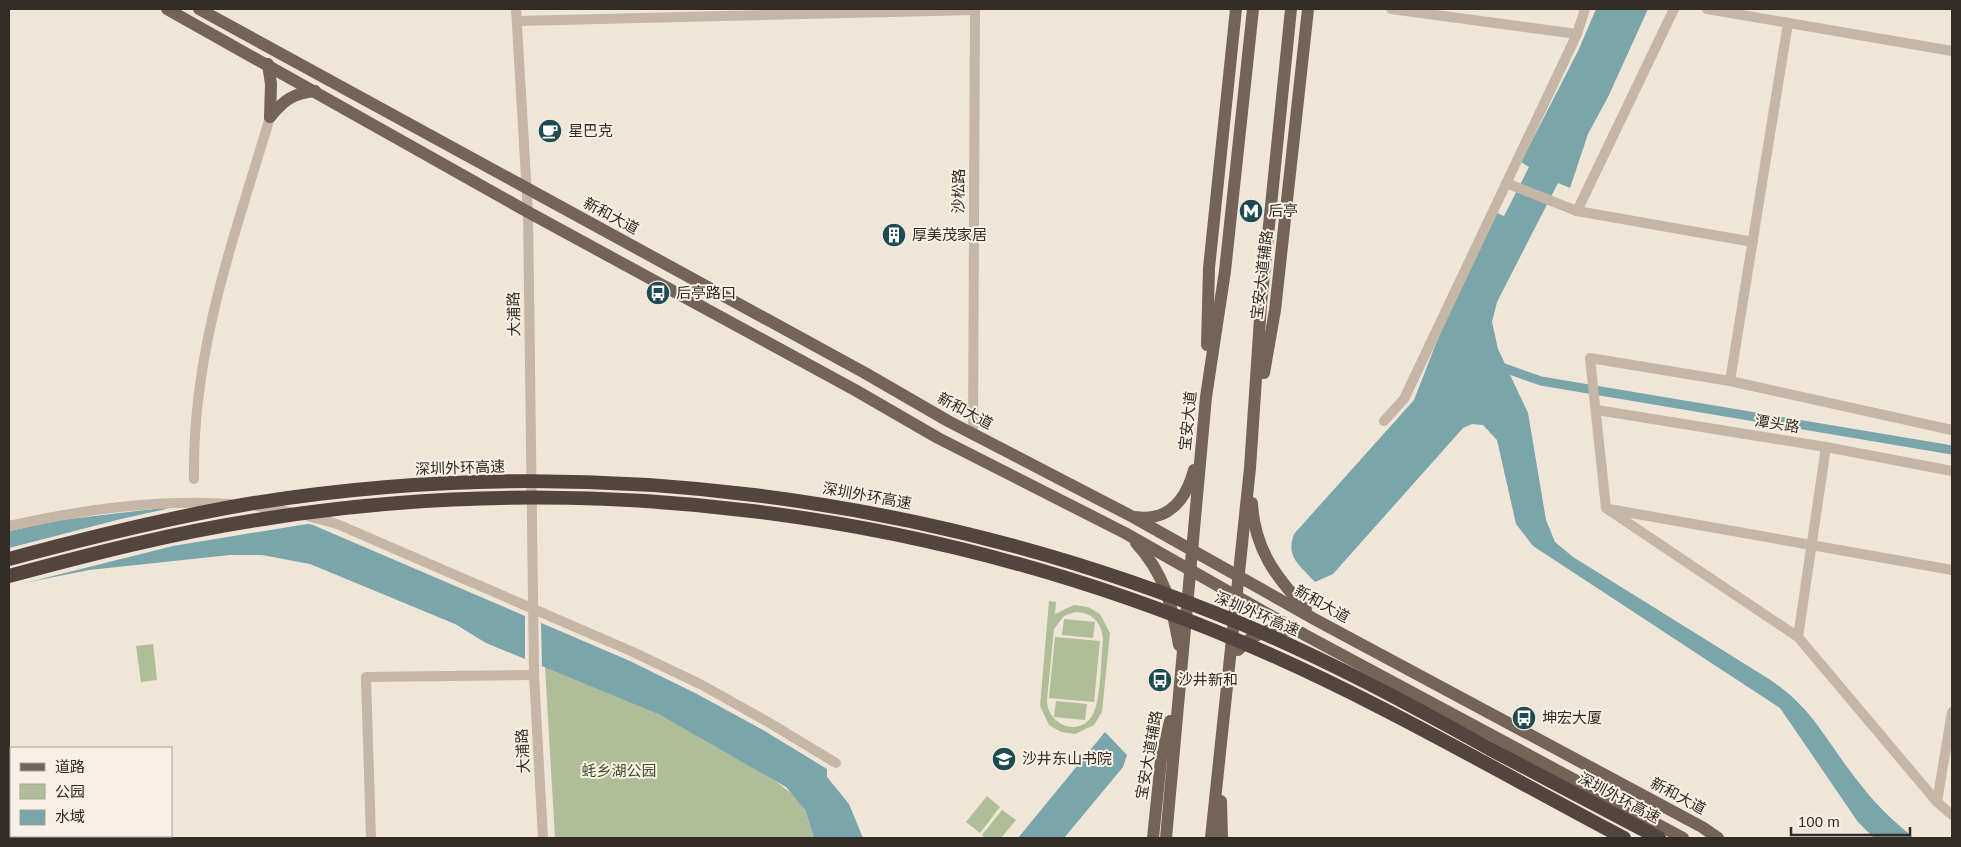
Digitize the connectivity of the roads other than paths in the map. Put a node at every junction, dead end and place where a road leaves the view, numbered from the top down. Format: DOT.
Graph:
graph roads {
  1 [pos="167,9"];
  2 [pos="199,9"];
  3 [pos="516,9"];
  4 [pos="975,9"];
  5 [pos="1236,9"];
  6 [pos="1253,9"];
  7 [pos="1291,9"];
  8 [pos="1308,9"];
  9 [pos="1391,9"];
  10 [pos="1585,9"];
  11 [pos="1674,9"];
  12 [pos="1707,9"];
  13 [pos="729,12"];
  14 [pos="517,21"];
  15 [pos="1788,23"];
  16 [pos="1577,34"];
  17 [pos="1952,51"];
  18 [pos="268,64"];
  19 [pos="315,91"];
  20 [pos="270,117"];
  21 [pos="1506,183"];
  22 [pos="527,190"];
  23 [pos="1577,211"];
  24 [pos="528,212"];
  25 [pos="1753,242"];
  26 [pos="1730,381"];
  27 [pos="1206,397"];
  28 [pos="1597,410"];
  29 [pos="1384,421"];
  30 [pos="1254,424"];
  31 [pos="1952,430"];
  32 [pos="973,434"];
  33 [pos="1202,442"];
  34 [pos="1826,447"];
  35 [pos="1250,468"];
  36 [pos="1952,471"];
  37 [pos="194,479"];
  38 [pos="1606,508"];
  39 [pos="1133,517"];
  40 [pos="9,526"];
  41 [pos="1125,534"];
  42 [pos="1811,545"];
  43 [pos="1193,550"];
  44 [pos="9,559"];
  45 [pos="1952,570"];
  46 [pos="1191,571"];
  47 [pos="9,576"];
  48 [pos="1238,576"];
  49 [pos="1236,596"];
  50 [pos="533,614"];
  51 [pos="1316,620"];
  52 [pos="1305,635"];
  53 [pos="1798,637"];
  54 [pos="1181,662"];
  55 [pos="1230,668"];
  56 [pos="534,674"];
  57 [pos="1180,677"];
  58 [pos="1952,712"];
  59 [pos="1220,762"];
  60 [pos="836,763"];
  61 [pos="1937,802"];
  62 [pos="1952,814"];
  63 [pos="371,838"];
  64 [pos="543,838"];
  65 [pos="1153,838"];
  66 [pos="1166,838"];
  67 [pos="1211,838"];
  68 [pos="1222,838"];
  69 [pos="1624,838"];
  70 [pos="1659,838"];
  71 [pos="1683,838"];
  72 [pos="1718,838"];
  1 -- 18 [label="main road"];
  2 -- 22 [label="main road, 新和大道"];
  3 -- 14 [label="street, 大浦路"];
  4 -- 13 [label="street"];
  4 -- 32 [label="street, 沙松路"];
  5 -- 27 [label="main road"];
  6 -- 27 [label="main road, 宝安大道"];
  7 -- 30 [label="main road"];
  8 -- 30 [label="main road, 宝安大道辅路"];
  9 -- 16 [label="street"];
  10 -- 16 [label="street"];
  11 -- 23 [label="street"];
  12 -- 15 [label="street"];
  13 -- 14 [label="street"];
  14 -- 22 [label="street, 大浦路"];
  15 -- 17 [label="street"];
  15 -- 25 [label="street"];
  16 -- 21 [label="street"];
  18 -- 19 [label="main road"];
  18 -- 20 [label="main road"];
  19 -- 20 [label="main road"];
  19 -- 24 [label="main road"];
  20 -- 37 [label="street"];
  21 -- 23 [label="street"];
  21 -- 29 [label="street"];
  22 -- 24 [label="street, 大浦路"];
  22 -- 32 [label="main road, 新和大道"];
  23 -- 25 [label="street"];
  24 -- 41 [label="main road"];
  24 -- 50 [label="street, 大浦路"];
  25 -- 26 [label="street"];
  26 -- 28 [label="street"];
  26 -- 31 [label="street"];
  27 -- 33 [label="main road, 宝安大道"];
  28 -- 34 [label="street, 潭头路"];
  28 -- 38 [label="street"];
  30 -- 35 [label="main road"];
  32 -- 39 [label="main road, 新和大道"];
  33 -- 39 [label="main road"];
  33 -- 43 [label="main road, 宝安大道"];
  34 -- 36 [label="street, 潭头路"];
  34 -- 42 [label="street"];
  35 -- 48 [label="main road"];
  35 -- 51 [label="main road"];
  38 -- 42 [label="street"];
  38 -- 53 [label="street"];
  39 -- 43 [label="main road, 新和大道"];
  40 -- 50 [label="street"];
  41 -- 46 [label="main road"];
  41 -- 54 [label="main road"];
  42 -- 45 [label="street"];
  42 -- 53 [label="street"];
  43 -- 46 [label="main road, 宝安大道"];
  43 -- 48 [label="main road, 新和大道"];
  44 -- 70 [label="highway, 深圳外环高速"];
  46 -- 49 [label="main road"];
  46 -- 54 [label="main road, 宝安大道"];
  47 -- 69 [label="highway, 深圳外环高速"];
  48 -- 49 [label="main road"];
  48 -- 51 [label="main road, 新和大道"];
  49 -- 52 [label="main road"];
  49 -- 55 [label="main road"];
  50 -- 56 [label="street, 大浦路"];
  50 -- 60 [label="street"];
  51 -- 72 [label="main road, 新和大道"];
  52 -- 55 [label="main road"];
  52 -- 71 [label="main road"];
  53 -- 61 [label="street"];
  54 -- 57 [label="main road, 宝安大道"];
  55 -- 59 [label="main road"];
  56 -- 63 [label="street"];
  56 -- 64 [label="street, 大浦路"];
  57 -- 65 [label="main road, 宝安大道辅路"];
  57 -- 66 [label="main road, 宝安大道"];
  58 -- 61 [label="street"];
  59 -- 67 [label="main road"];
  59 -- 68 [label="main road"];
  61 -- 62 [label="street"];
}
